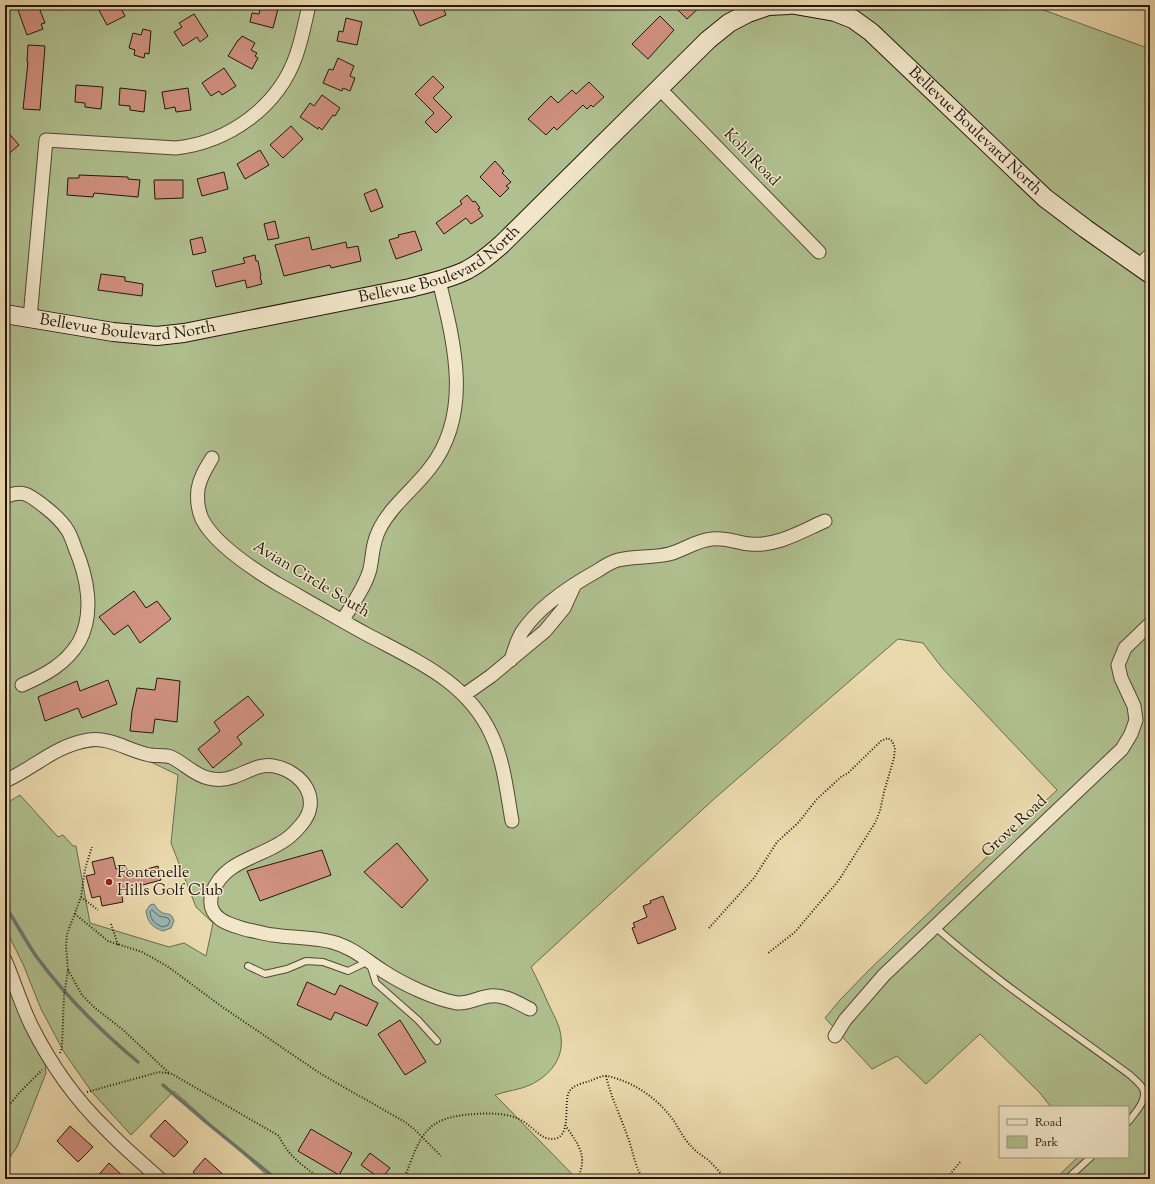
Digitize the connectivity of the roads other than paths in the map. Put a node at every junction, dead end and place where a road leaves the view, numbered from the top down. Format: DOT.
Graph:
graph roads {
  1 [pos="309,5"];
  2 [pos="789,5"];
  3 [pos="795,5"];
  4 [pos="659,88"];
  5 [pos="819,252"];
  6 [pos="1147,266"];
  7 [pos="439,281"];
  8 [pos="5,314"];
  9 [pos="30,318"];
  10 [pos="212,458"];
  11 [pos="5,497"];
  12 [pos="825,520"];
  13 [pos="576,583"];
  14 [pos="343,620"];
  15 [pos="1150,624"];
  16 [pos="511,660"];
  17 [pos="22,685"];
  18 [pos="464,695"];
  19 [pos="5,781"];
  20 [pos="512,821"];
  21 [pos="934,926"];
  22 [pos="5,960"];
  23 [pos="370,961"];
  24 [pos="248,966"];
  25 [pos="530,1009"];
  26 [pos="835,1036"];
  27 [pos="437,1041"];
  28 [pos="1129,1121"];
  29 [pos="1090,1158"];
  30 [pos="160,1179"];
  31 [pos="1067,1179"];
  1 -- 9 [label="street"];
  2 -- 4 [label="main road, Bellevue Boulevard North"];
  3 -- 6 [label="main road, Bellevue Boulevard North"];
  4 -- 5 [label="street, Kohl Road"];
  4 -- 7 [label="main road, Bellevue Boulevard North"];
  7 -- 9 [label="main road, Bellevue Boulevard North"];
  7 -- 14 [label="street"];
  8 -- 9 [label="main road, Bellevue Boulevard North"];
  10 -- 14 [label="street, Avian Circle South"];
  11 -- 17 [label="street"];
  12 -- 13 [label="street"];
  13 -- 16 [label="street"];
  13 -- 16 [label="street"];
  14 -- 18 [label="street, Avian Circle South"];
  15 -- 21 [label="street, Grove Road"];
  16 -- 18 [label="street"];
  18 -- 20 [label="street, Avian Circle South"];
  19 -- 23 [label="street"];
  21 -- 26 [label="street, Grove Road"];
  21 -- 28 [label="lane"];
  22 -- 30 [label="street"];
  23 -- 24 [label="lane"];
  23 -- 25 [label="street"];
  23 -- 27 [label="lane"];
  29 -- 31 [label="lane"];
}
